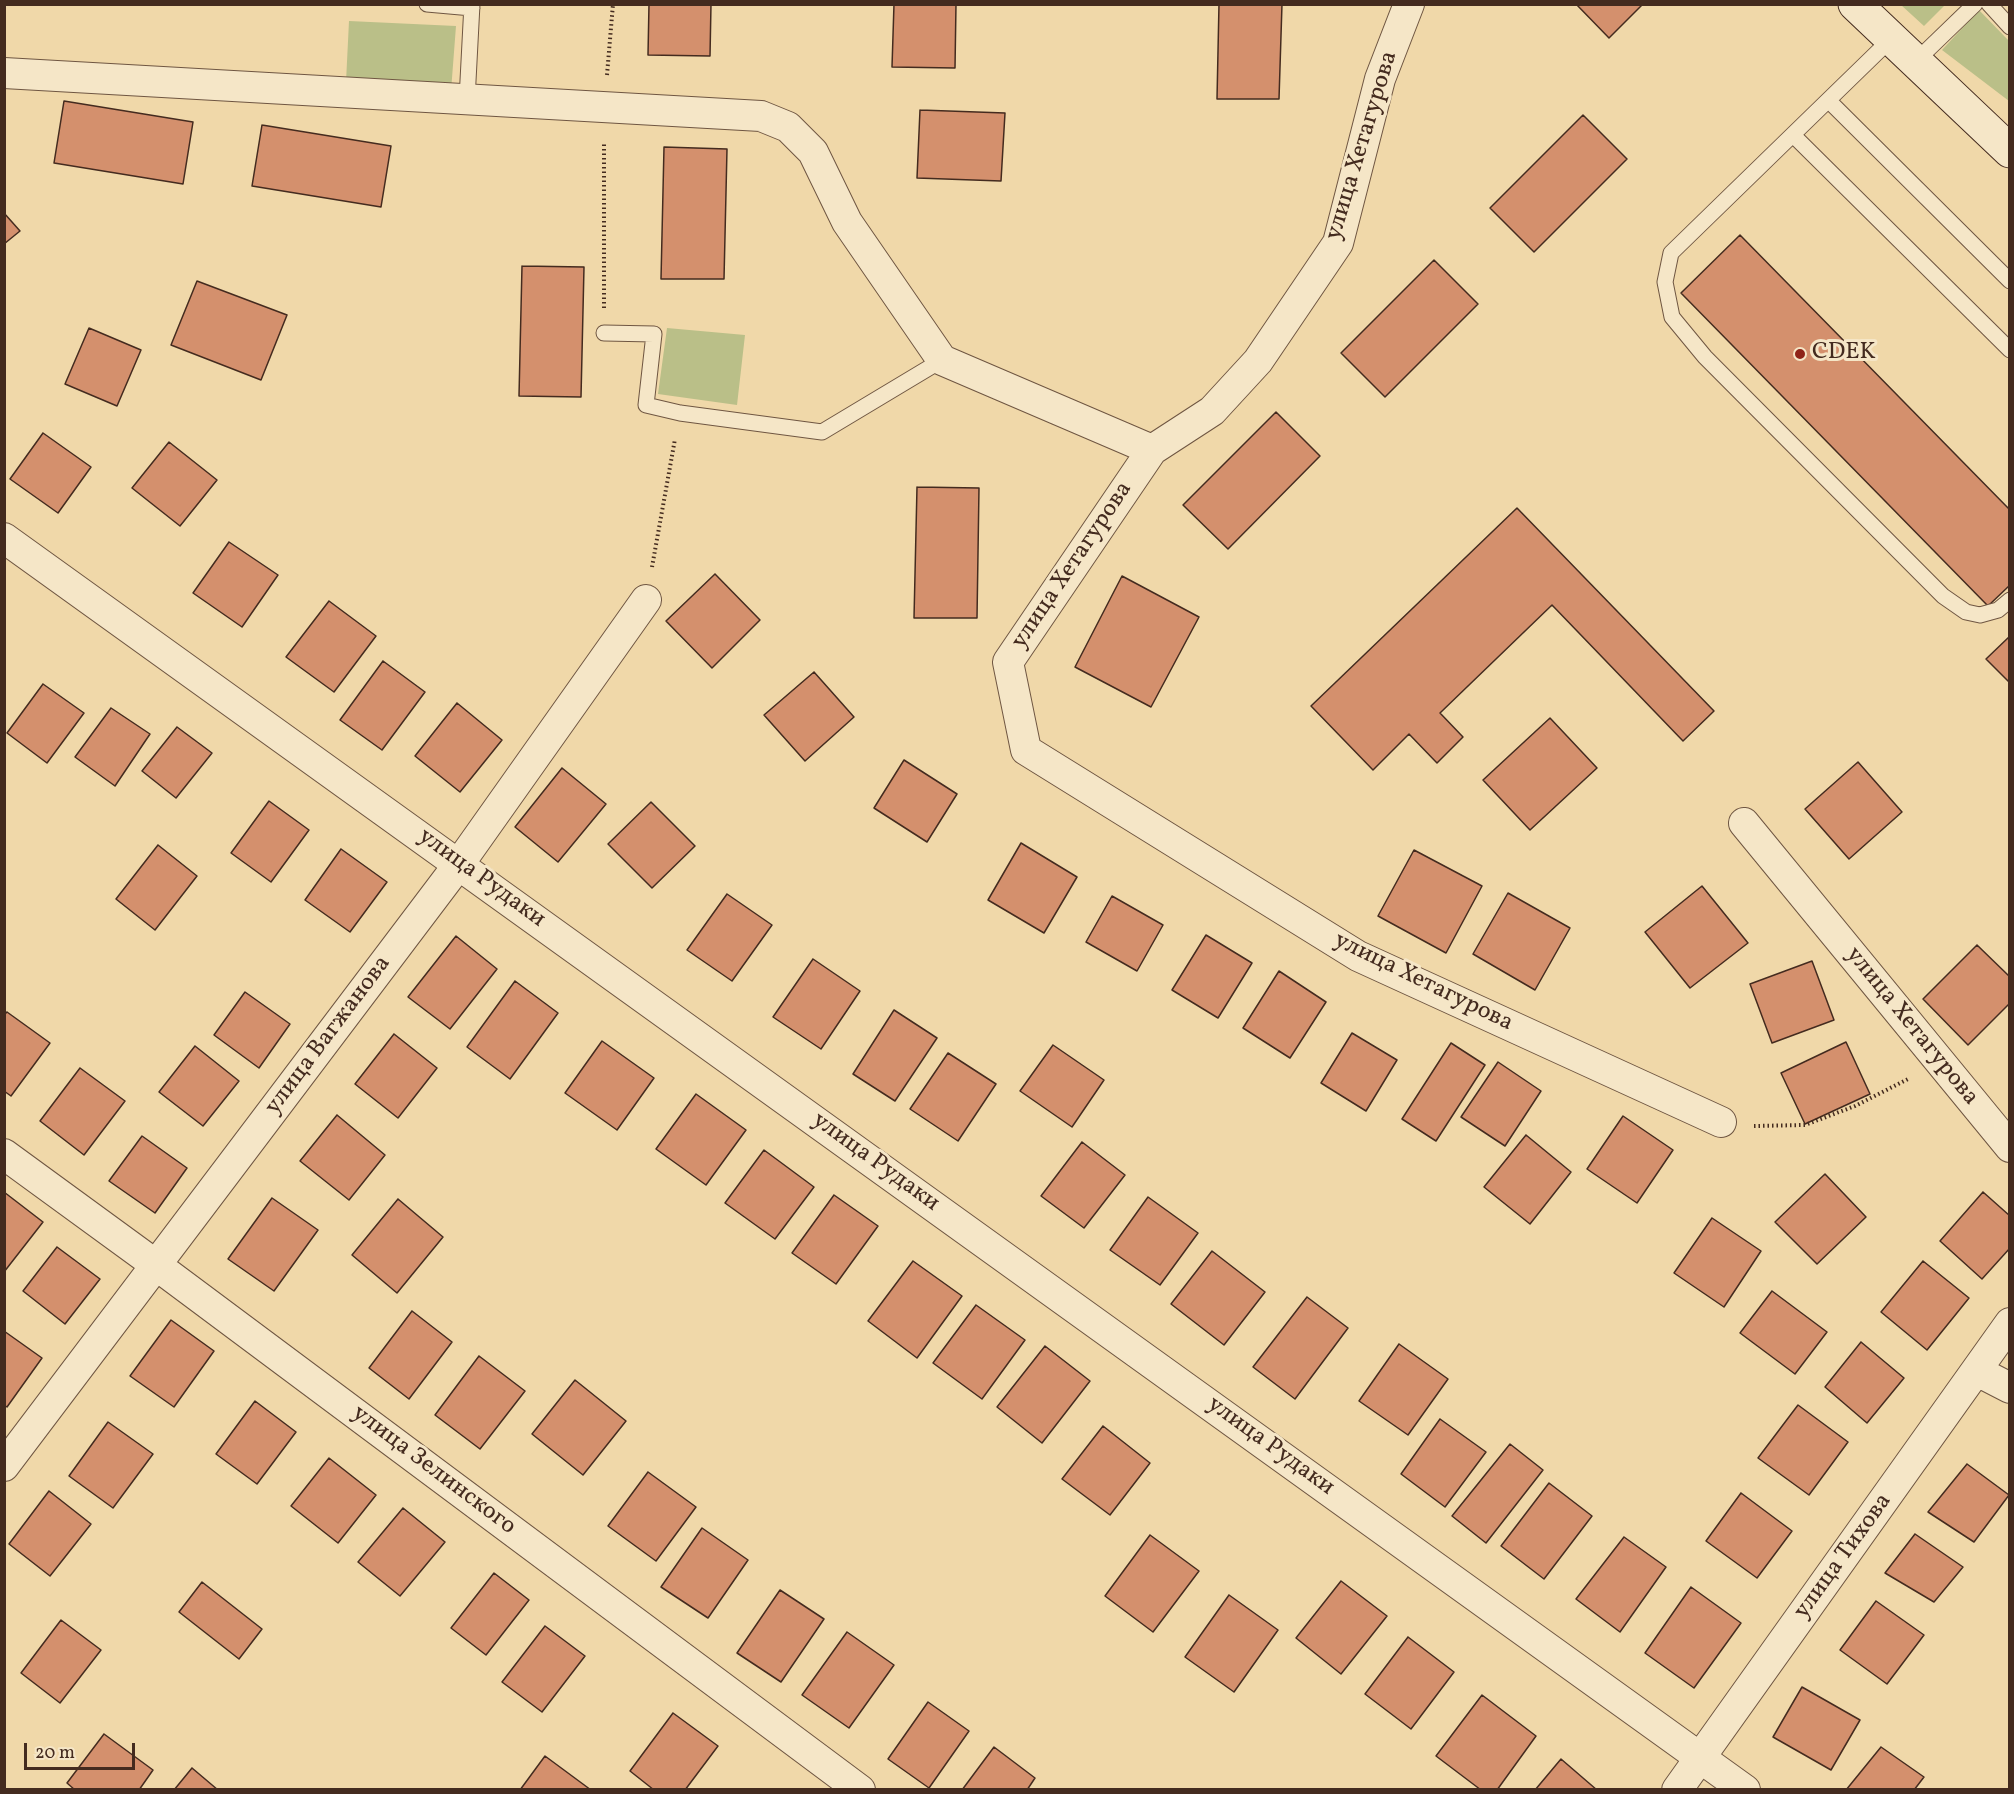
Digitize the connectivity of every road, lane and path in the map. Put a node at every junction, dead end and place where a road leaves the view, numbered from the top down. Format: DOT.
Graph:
graph roads {
  1 [pos="428,4"];
  2 [pos="614,4"];
  3 [pos="1409,4"];
  4 [pos="1855,4"];
  5 [pos="1975,4"];
  6 [pos="1989,4"];
  7 [pos="472,6"];
  8 [pos="2010,27"];
  9 [pos="1891,39"];
  10 [pos="1916,61"];
  11 [pos="4,73"];
  12 [pos="467,100"];
  13 [pos="1829,101"];
  14 [pos="605,108"];
  15 [pos="1793,135"];
  16 [pos="2009,149"];
  17 [pos="2010,281"];
  18 [pos="604,333"];
  19 [pos="2010,350"];
  20 [pos="942,360"];
  21 [pos="680,413"];
  22 [pos="1152,450"];
  23 [pos="4,538"];
  24 [pos="646,600"];
  25 [pos="2010,600"];
  26 [pos="1744,823"];
  27 [pos="459,864"];
  28 [pos="1941,1063"];
  29 [pos="1721,1122"];
  30 [pos="2010,1147"];
  31 [pos="4,1154"];
  32 [pos="156,1264"];
  33 [pos="2010,1323"];
  34 [pos="1977,1371"];
  35 [pos="2010,1388"];
  36 [pos="4,1466"];
  37 [pos="1701,1757"];
  38 [pos="860,1790"];
  39 [pos="1677,1790"];
  40 [pos="1745,1790"];
  1 -- 7 [label="lane"];
  2 -- 14 [label="path"];
  3 -- 22 [label="street, улица Хетагурова"];
  4 -- 9 [label="main road"];
  5 -- 10 [label="lane"];
  6 -- 8 [label="lane"];
  7 -- 12 [label="lane"];
  9 -- 10 [label="main road"];
  9 -- 13 [label="lane"];
  10 -- 16 [label="main road"];
  11 -- 12 [label="street"];
  12 -- 14 [label="street"];
  13 -- 15 [label="lane"];
  13 -- 17 [label="lane"];
  14 -- 18 [label="path"];
  14 -- 20 [label="street"];
  15 -- 19 [label="lane"];
  15 -- 25 [label="lane"];
  18 -- 21 [label="lane"];
  20 -- 21 [label="lane"];
  20 -- 22 [label="street"];
  21 -- 24 [label="path"];
  22 -- 29 [label="street, улица Хетагурова"];
  23 -- 27 [label="street, улица Рудаки"];
  24 -- 27 [label="street, улица Вагжанова"];
  26 -- 28 [label="street, улица Хетагурова"];
  27 -- 32 [label="street, улица Вагжанова"];
  27 -- 37 [label="street, улица Рудаки"];
  28 -- 29 [label="path"];
  28 -- 30 [label="street, улица Хетагурова"];
  31 -- 32 [label="street, улица Зелинского"];
  32 -- 36 [label="street, улица Вагжанова"];
  32 -- 38 [label="street, улица Зелинского"];
  33 -- 34 [label="street, улица Тихова"];
  34 -- 35 [label="street"];
  34 -- 37 [label="street, улица Тихова"];
  37 -- 39 [label="street, улица Тихова"];
  37 -- 40 [label="street, улица Рудаки"];
}
